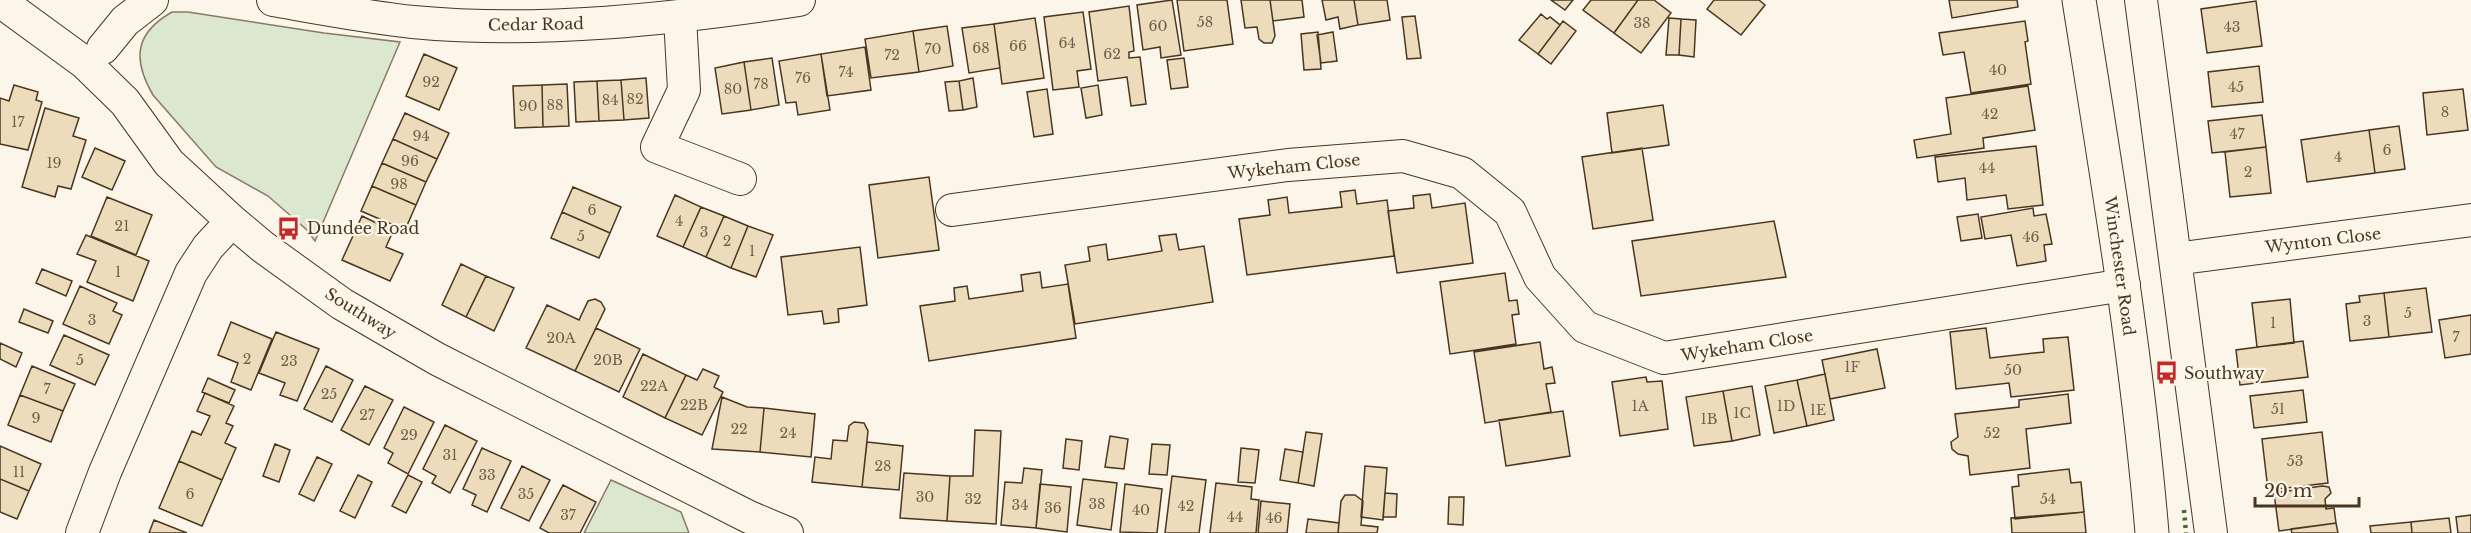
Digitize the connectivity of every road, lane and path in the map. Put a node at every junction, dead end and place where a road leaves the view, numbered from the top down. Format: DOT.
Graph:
graph roads {
  1 [pos="152,0"];
  2 [pos="273,0"];
  3 [pos="796,0"];
  4 [pos="2079,0"];
  5 [pos="2141,0"];
  6 [pos="0,1"];
  7 [pos="680,17"];
  8 [pos="103,48"];
  9 [pos="740,179"];
  10 [pos="952,210"];
  11 [pos="2471,220"];
  12 [pos="232,221"];
  13 [pos="2175,259"];
  14 [pos="2124,285"];
  15 [pos="746,525"];
  16 [pos="82,533"];
  17 [pos="787,533"];
  18 [pos="2151,533"];
  19 [pos="2211,533"];
  1 -- 8 [label="street"];
  2 -- 7 [label="street, Cedar Road"];
  3 -- 7 [label="street, Cedar Road"];
  4 -- 14 [label="street, Winchester Road"];
  5 -- 13 [label="street"];
  6 -- 12 [label="street, Southway"];
  7 -- 9 [label="street"];
  10 -- 14 [label="street, Wykeham Close"];
  11 -- 13 [label="street, Wynton Close"];
  12 -- 15 [label="street, Southway"];
  12 -- 16 [label="street"];
  13 -- 19 [label="street"];
  14 -- 18 [label="street, Winchester Road"];
  15 -- 17 [label="street, Southway"];
}
